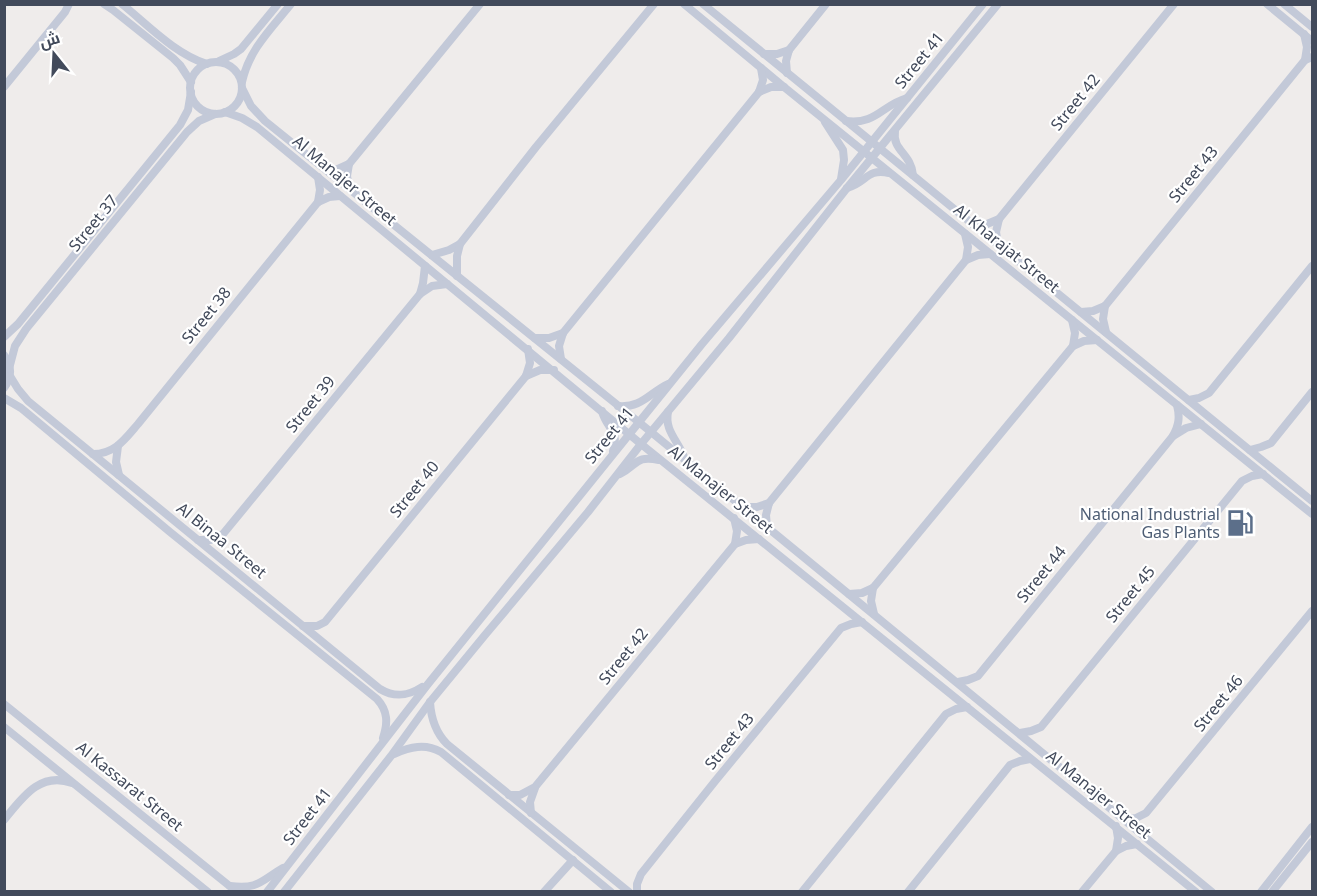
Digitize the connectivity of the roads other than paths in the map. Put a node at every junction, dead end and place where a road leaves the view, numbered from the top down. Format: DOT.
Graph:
graph roads {
  1 [pos="76,4"];
  2 [pos="104,4"];
  3 [pos="122,4"];
  4 [pos="278,4"];
  5 [pos="291,4"];
  6 [pos="480,4"];
  7 [pos="684,4"];
  8 [pos="703,4"];
  9 [pos="826,4"];
  10 [pos="983,4"];
  11 [pos="998,4"];
  12 [pos="1174,4"];
  13 [pos="1267,4"];
  14 [pos="1284,4"];
  15 [pos="653,5"];
  16 [pos="67,8"];
  17 [pos="1312,27"];
  18 [pos="1304,34"];
  19 [pos="1312,41"];
  20 [pos="789,50"];
  21 [pos="764,54"];
  22 [pos="1309,58"];
  23 [pos="217,62"];
  24 [pos="207,64"];
  25 [pos="761,68"];
  26 [pos="787,73"];
  27 [pos="191,82"];
  28 [pos="242,85"];
  29 [pos="4,87"];
  30 [pos="784,87"];
  31 [pos="190,92"];
  32 [pos="759,92"];
  33 [pos="908,98"];
  34 [pos="225,112"];
  35 [pos="215,114"];
  36 [pos="824,119"];
  37 [pos="846,121"];
  38 [pos="895,130"];
  39 [pos="872,142"];
  40 [pos="880,148"];
  41 [pos="864,152"];
  42 [pos="872,158"];
  43 [pos="349,164"];
  44 [pos="327,170"];
  45 [pos="891,174"];
  46 [pos="913,175"];
  47 [pos="318,177"];
  48 [pos="841,180"];
  49 [pos="349,188"];
  50 [pos="847,188"];
  51 [pos="340,196"];
  52 [pos="318,202"];
  53 [pos="999,219"];
  54 [pos="974,225"];
  55 [pos="965,234"];
  56 [pos="460,244"];
  57 [pos="999,245"];
  58 [pos="990,254"];
  59 [pos="432,255"];
  60 [pos="966,260"];
  61 [pos="425,266"];
  62 [pos="1312,266"];
  63 [pos="457,276"];
  64 [pos="447,284"];
  65 [pos="420,294"];
  66 [pos="1105,306"];
  67 [pos="1081,312"];
  68 [pos="1072,320"];
  69 [pos="1106,332"];
  70 [pos="562,333"];
  71 [pos="4,337"];
  72 [pos="535,338"];
  73 [pos="1097,340"];
  74 [pos="1073,346"];
  75 [pos="528,349"];
  76 [pos="4,355"];
  77 [pos="561,359"];
  78 [pos="10,365"];
  79 [pos="554,370"];
  80 [pos="10,376"];
  81 [pos="526,376"];
  82 [pos="671,383"];
  83 [pos="4,388"];
  84 [pos="1312,392"];
  85 [pos="1209,393"];
  86 [pos="4,398"];
  87 [pos="1189,400"];
  88 [pos="1177,405"];
  89 [pos="618,406"];
  90 [pos="602,410"];
  91 [pos="668,411"];
  92 [pos="1210,417"];
  93 [pos="639,423"];
  94 [pos="1201,424"];
  95 [pos="651,432"];
  96 [pos="630,434"];
  97 [pos="1173,436"];
  98 [pos="1271,443"];
  99 [pos="641,444"];
  100 [pos="118,446"];
  101 [pos="1250,450"];
  102 [pos="93,454"];
  103 [pos="1242,456"];
  104 [pos="611,457"];
  105 [pos="661,460"];
  106 [pos="686,460"];
  107 [pos="1271,467"];
  108 [pos="1263,474"];
  109 [pos="617,475"];
  110 [pos="120,476"];
  111 [pos="1242,480"];
  112 [pos="1312,501"];
  113 [pos="769,503"];
  114 [pos="744,507"];
  115 [pos="1312,514"];
  116 [pos="734,519"];
  117 [pos="767,527"];
  118 [pos="223,534"];
  119 [pos="759,539"];
  120 [pos="198,540"];
  121 [pos="735,544"];
  122 [pos="221,559"];
  123 [pos="873,588"];
  124 [pos="849,594"];
  125 [pos="840,605"];
  126 [pos="1312,611"];
  127 [pos="874,614"];
  128 [pos="325,622"];
  129 [pos="862,622"];
  130 [pos="303,626"];
  131 [pos="841,628"];
  132 [pos="328,646"];
  133 [pos="978,676"];
  134 [pos="958,682"];
  135 [pos="428,684"];
  136 [pos="945,690"];
  137 [pos="979,700"];
  138 [pos="430,702"];
  139 [pos="4,704"];
  140 [pos="967,707"];
  141 [pos="946,714"];
  142 [pos="1041,726"];
  143 [pos="4,727"];
  144 [pos="1020,733"];
  145 [pos="1009,741"];
  146 [pos="381,744"];
  147 [pos="1041,750"];
  148 [pos="390,756"];
  149 [pos="1030,759"];
  150 [pos="1010,765"];
  151 [pos="75,784"];
  152 [pos="535,787"];
  153 [pos="509,795"];
  154 [pos="531,813"];
  155 [pos="1146,813"];
  156 [pos="4,820"];
  157 [pos="1125,820"];
  158 [pos="1116,826"];
  159 [pos="1312,827"];
  160 [pos="1146,838"];
  161 [pos="1312,842"];
  162 [pos="1137,844"];
  163 [pos="1116,850"];
  164 [pos="573,860"];
  165 [pos="288,865"];
  166 [pos="180,869"];
  167 [pos="641,874"];
  168 [pos="295,877"];
  169 [pos="617,881"];
  170 [pos="233,889"];
  171 [pos="198,891"];
  172 [pos="208,891"];
  173 [pos="267,891"];
  174 [pos="284,891"];
  175 [pos="289,891"];
  176 [pos="544,891"];
  177 [pos="611,891"];
  178 [pos="629,891"];
  179 [pos="637,891"];
  180 [pos="802,891"];
  181 [pos="908,891"];
  182 [pos="1082,891"];
  183 [pos="1196,891"];
  184 [pos="1212,891"];
  185 [pos="1261,891"];
  186 [pos="1272,891"];
  1 -- 16 [label="street"];
  2 -- 27 [label="street"];
  3 -- 24 [label="street"];
  4 -- 23 [label="street"];
  5 -- 28 [label="street"];
  6 -- 43 [label="street"];
  7 -- 25 [label="street, Al Kharajat Street"];
  8 -- 21 [label="street, Al Kharajat Street"];
  9 -- 20 [label="street"];
  10 -- 33 [label="street, Street 41"];
  11 -- 38 [label="street, Street 41"];
  12 -- 53 [label="street, Street 42"];
  13 -- 18 [label="street"];
  14 -- 17 [label="street"];
  15 -- 56 [label="street"];
  16 -- 29 [label="street"];
  18 -- 19 [label="street"];
  18 -- 22 [label="street, Street 43"];
  20 -- 21 [label="street"];
  20 -- 26 [label="street"];
  21 -- 26 [label="street, Al Kharajat Street"];
  22 -- 66 [label="street, Street 43"];
  23 -- 24 [label="street"];
  23 -- 28 [label="street"];
  24 -- 27 [label="street"];
  25 -- 30 [label="street, Al Kharajat Street"];
  25 -- 32 [label="street"];
  26 -- 37 [label="street, Al Kharajat Street"];
  27 -- 31 [label="street"];
  28 -- 34 [label="street"];
  28 -- 44 [label="street, Al Manajer Street"];
  30 -- 32 [label="street"];
  30 -- 36 [label="street, Al Kharajat Street"];
  31 -- 35 [label="street"];
  31 -- 71 [label="street, Street 37"];
  32 -- 70 [label="street"];
  33 -- 37 [label="street"];
  33 -- 39 [label="street, Street 41"];
  34 -- 35 [label="street"];
  34 -- 47 [label="street, Al Manajer Street"];
  35 -- 78 [label="street, Street 37"];
  36 -- 41 [label="street, Al Kharajat Street"];
  36 -- 48 [label="street"];
  37 -- 39 [label="street, Al Kharajat Street"];
  38 -- 40 [label="street, Street 41"];
  38 -- 46 [label="street"];
  39 -- 40 [label="street, Al Kharajat Street"];
  39 -- 41 [label="street, Street 41"];
  40 -- 42 [label="street, Street 41"];
  40 -- 46 [label="street, Al Kharajat Street"];
  41 -- 42 [label="street, Al Kharajat Street"];
  41 -- 48 [label="street, Street 41"];
  42 -- 45 [label="street, Al Kharajat Street"];
  42 -- 50 [label="street, Street 41"];
  43 -- 44 [label="street"];
  43 -- 49 [label="street"];
  44 -- 49 [label="street, Al Manajer Street"];
  45 -- 50 [label="street"];
  45 -- 55 [label="street, Al Kharajat Street"];
  46 -- 54 [label="street, Al Kharajat Street"];
  47 -- 51 [label="street, Al Manajer Street"];
  47 -- 52 [label="street"];
  48 -- 82 [label="street, Street 41"];
  49 -- 59 [label="street, Al Manajer Street"];
  50 -- 91 [label="street, Street 41"];
  51 -- 52 [label="street"];
  51 -- 61 [label="street, Al Manajer Street"];
  52 -- 100 [label="street, Street 38"];
  53 -- 54 [label="street"];
  53 -- 57 [label="street"];
  54 -- 57 [label="street, Al Kharajat Street"];
  55 -- 58 [label="street, Al Kharajat Street"];
  55 -- 60 [label="street"];
  56 -- 59 [label="street"];
  56 -- 63 [label="street"];
  57 -- 67 [label="street, Al Kharajat Street"];
  58 -- 60 [label="street"];
  58 -- 68 [label="street, Al Kharajat Street"];
  59 -- 63 [label="street, Al Manajer Street"];
  60 -- 113 [label="street"];
  61 -- 64 [label="street, Al Manajer Street"];
  61 -- 65 [label="street, Street 39"];
  62 -- 85 [label="street"];
  63 -- 72 [label="street, Al Manajer Street"];
  64 -- 65 [label="street"];
  64 -- 75 [label="street, Al Manajer Street"];
  65 -- 118 [label="street, Street 39"];
  66 -- 67 [label="street"];
  66 -- 69 [label="street"];
  67 -- 69 [label="street, Al Kharajat Street"];
  68 -- 73 [label="street, Al Kharajat Street"];
  68 -- 74 [label="street"];
  69 -- 87 [label="street, Al Kharajat Street"];
  70 -- 72 [label="street"];
  70 -- 77 [label="street"];
  72 -- 77 [label="street, Al Manajer Street"];
  73 -- 74 [label="street"];
  73 -- 88 [label="street, Al Kharajat Street"];
  74 -- 123 [label="street"];
  75 -- 79 [label="street, Al Manajer Street"];
  75 -- 81 [label="street"];
  76 -- 78 [label="street"];
  77 -- 89 [label="street, Al Manajer Street"];
  78 -- 80 [label="street"];
  79 -- 81 [label="street"];
  79 -- 90 [label="street, Al Manajer Street"];
  80 -- 83 [label="street"];
  80 -- 102 [label="street, Al Binaa Street"];
  81 -- 128 [label="street, Street 40"];
  82 -- 89 [label="street"];
  82 -- 93 [label="street, Street 41"];
  84 -- 98 [label="street"];
  85 -- 87 [label="street"];
  85 -- 92 [label="street"];
  86 -- 146 [label="street, Al Binaa Street"];
  87 -- 92 [label="street, Al Kharajat Street"];
  88 -- 94 [label="street, Al Kharajat Street"];
  88 -- 97 [label="street, Street 44"];
  89 -- 93 [label="street, Al Manajer Street"];
  90 -- 96 [label="street, Al Manajer Street"];
  90 -- 104 [label="street"];
  91 -- 95 [label="street, Street 41"];
  91 -- 106 [label="street, Al Manajer Street"];
  92 -- 101 [label="street, Al Kharajat Street"];
  93 -- 95 [label="street, Al Manajer Street"];
  93 -- 96 [label="street, Street 41"];
  94 -- 97 [label="street, Street 44"];
  94 -- 103 [label="street, Al Kharajat Street"];
  95 -- 99 [label="street, Street 41"];
  95 -- 106 [label="street, Al Manajer Street"];
  96 -- 99 [label="street, Al Manajer Street"];
  96 -- 104 [label="street, Street 41"];
  97 -- 133 [label="street, Street 44"];
  98 -- 101 [label="street"];
  98 -- 107 [label="street"];
  99 -- 105 [label="street, Al Manajer Street"];
  99 -- 109 [label="street, Street 41"];
  100 -- 102 [label="street"];
  100 -- 110 [label="street"];
  101 -- 107 [label="street, Al Kharajat Street"];
  102 -- 110 [label="street, Al Binaa Street"];
  103 -- 108 [label="street, Al Kharajat Street"];
  103 -- 111 [label="street"];
  104 -- 135 [label="street, Street 41"];
  105 -- 109 [label="street"];
  105 -- 116 [label="street, Al Manajer Street"];
  106 -- 114 [label="street, Al Manajer Street"];
  107 -- 112 [label="street, Al Kharajat Street"];
  108 -- 111 [label="street"];
  108 -- 115 [label="street, Al Kharajat Street"];
  109 -- 138 [label="street, Street 41"];
  110 -- 120 [label="street, Al Binaa Street"];
  111 -- 142 [label="street, Street 45"];
  113 -- 114 [label="street"];
  113 -- 117 [label="street"];
  114 -- 117 [label="street, Al Manajer Street"];
  116 -- 119 [label="street, Al Manajer Street"];
  116 -- 121 [label="street"];
  117 -- 124 [label="street, Al Manajer Street"];
  118 -- 120 [label="street"];
  118 -- 122 [label="street"];
  119 -- 121 [label="street"];
  119 -- 125 [label="street, Al Manajer Street"];
  120 -- 122 [label="street, Al Binaa Street"];
  121 -- 152 [label="street, Street 42"];
  122 -- 130 [label="street, Al Binaa Street"];
  123 -- 124 [label="street"];
  123 -- 127 [label="street"];
  124 -- 127 [label="street, Al Manajer Street"];
  125 -- 129 [label="street, Al Manajer Street"];
  125 -- 131 [label="street"];
  126 -- 155 [label="street, Street 46"];
  127 -- 134 [label="street, Al Manajer Street"];
  128 -- 130 [label="street"];
  128 -- 132 [label="street"];
  129 -- 131 [label="street"];
  129 -- 136 [label="street, Al Manajer Street"];
  130 -- 132 [label="street, Al Binaa Street"];
  131 -- 167 [label="street, Street 43"];
  132 -- 135 [label="street, Al Binaa Street"];
  133 -- 134 [label="street"];
  133 -- 137 [label="street"];
  134 -- 137 [label="street, Al Manajer Street"];
  135 -- 146 [label="street, Street 41"];
  136 -- 140 [label="street, Al Manajer Street"];
  136 -- 141 [label="street"];
  137 -- 144 [label="street, Al Manajer Street"];
  138 -- 148 [label="street, Street 41"];
  138 -- 153 [label="street"];
  139 -- 170 [label="street, Al Kassarat Street"];
  140 -- 141 [label="street"];
  140 -- 145 [label="street, Al Manajer Street"];
  141 -- 180 [label="street"];
  142 -- 144 [label="street"];
  142 -- 147 [label="street"];
  143 -- 151 [label="street, Al Kassarat Street"];
  144 -- 147 [label="street, Al Manajer Street"];
  145 -- 149 [label="street, Al Manajer Street"];
  145 -- 150 [label="street"];
  146 -- 165 [label="street, Street 41"];
  147 -- 157 [label="street, Al Manajer Street"];
  148 -- 164 [label="street"];
  148 -- 168 [label="street, Street 41"];
  149 -- 150 [label="street"];
  149 -- 158 [label="street, Al Manajer Street"];
  150 -- 181 [label="street"];
  151 -- 156 [label="street"];
  151 -- 166 [label="street, Al Kassarat Street"];
  152 -- 153 [label="street"];
  152 -- 154 [label="street"];
  153 -- 154 [label="street"];
  154 -- 169 [label="street"];
  155 -- 157 [label="street"];
  155 -- 160 [label="street"];
  157 -- 160 [label="street, Al Manajer Street"];
  158 -- 162 [label="street, Al Manajer Street"];
  158 -- 163 [label="street"];
  159 -- 185 [label="street"];
  160 -- 184 [label="street, Al Manajer Street"];
  161 -- 186 [label="street"];
  162 -- 163 [label="street"];
  162 -- 183 [label="street, Al Manajer Street"];
  163 -- 182 [label="street"];
  164 -- 176 [label="street"];
  164 -- 177 [label="street"];
  165 -- 170 [label="street"];
  165 -- 173 [label="street, Street 41"];
  166 -- 171 [label="street"];
  166 -- 172 [label="street, Al Kassarat Street"];
  167 -- 169 [label="street"];
  167 -- 179 [label="street, Street 43"];
  168 -- 174 [label="street, Street 41"];
  168 -- 175 [label="street"];
  169 -- 178 [label="street"];
}
